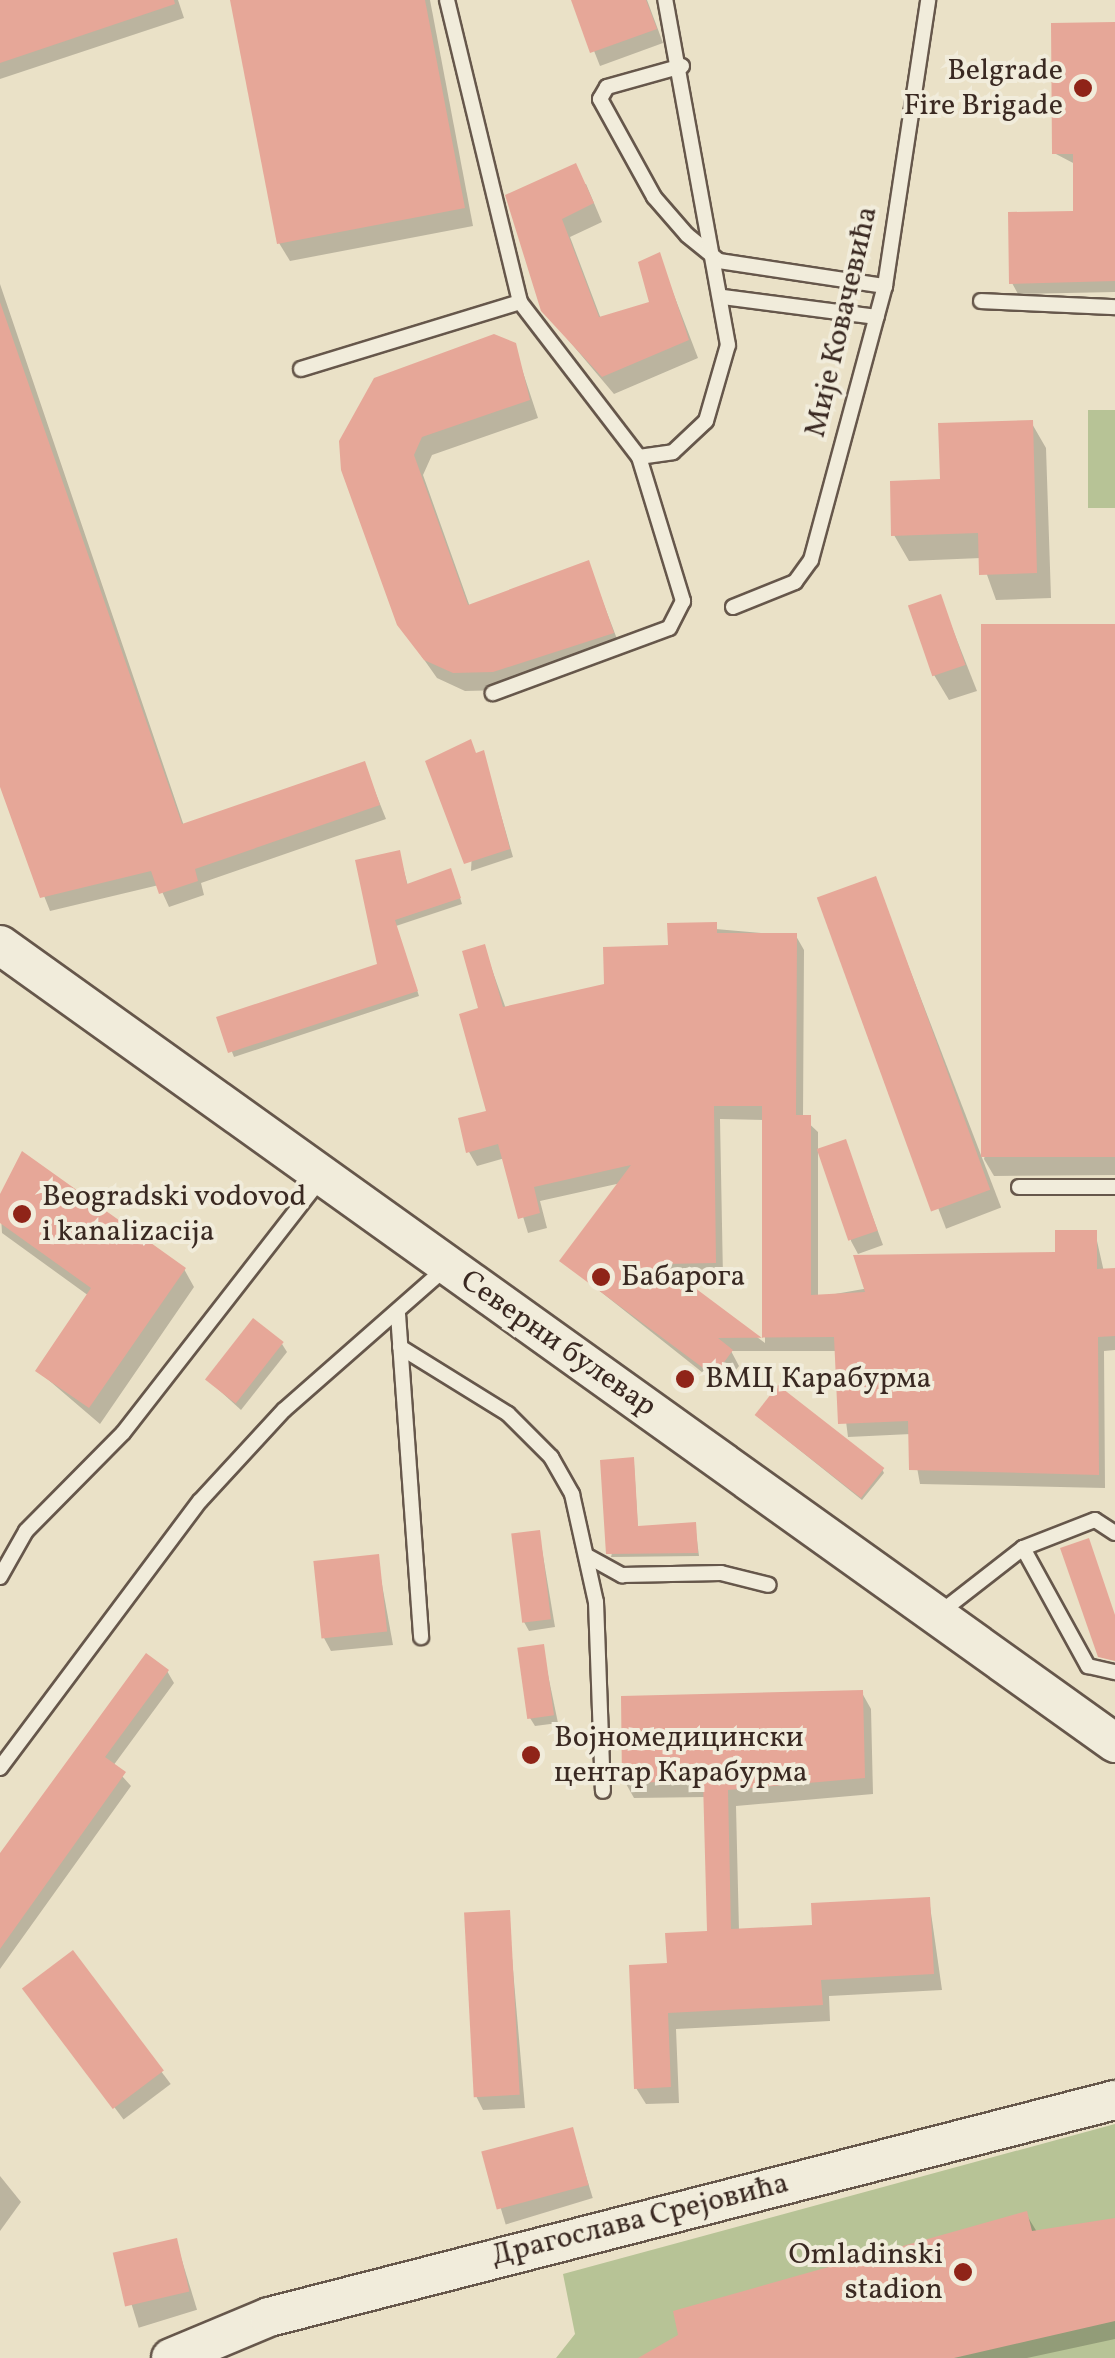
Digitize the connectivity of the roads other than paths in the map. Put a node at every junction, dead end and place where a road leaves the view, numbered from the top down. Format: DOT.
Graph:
graph roads {
  1 [pos="447,0"];
  2 [pos="666,0"];
  3 [pos="928,0"];
  4 [pos="682,66"];
  5 [pos="718,261"];
  6 [pos="885,286"];
  7 [pos="723,296"];
  8 [pos="981,300"];
  9 [pos="520,302"];
  10 [pos="1115,306"];
  11 [pos="877,318"];
  12 [pos="301,369"];
  13 [pos="638,457"];
  14 [pos="733,607"];
  15 [pos="493,693"];
  16 [pos="0,945"];
  17 [pos="322,1176"];
  18 [pos="1020,1188"];
  19 [pos="1115,1188"];
  20 [pos="448,1266"];
  21 [pos="398,1314"];
  22 [pos="400,1347"];
  23 [pos="1115,1533"];
  24 [pos="1023,1548"];
  25 [pos="589,1556"];
  26 [pos="0,1577"];
  27 [pos="769,1585"];
  28 [pos="936,1616"];
  29 [pos="422,1637"];
  30 [pos="1115,1672"];
  31 [pos="1115,1743"];
  32 [pos="0,1768"];
  33 [pos="602,1791"];
  34 [pos="1115,2100"];
  35 [pos="171,2358"];
  1 -- 9 [label="lane"];
  2 -- 4 [label="lane"];
  3 -- 6 [label="lane, Мије Ковачевића"];
  4 -- 5 [label="lane"];
  4 -- 5 [label="lane"];
  5 -- 6 [label="lane"];
  5 -- 7 [label="lane"];
  6 -- 11 [label="lane, Мије Ковачевића"];
  7 -- 11 [label="lane"];
  7 -- 13 [label="lane"];
  8 -- 10 [label="lane"];
  9 -- 12 [label="lane"];
  9 -- 13 [label="lane"];
  11 -- 14 [label="lane, Мије Ковачевића"];
  13 -- 15 [label="lane"];
  16 -- 17 [label="street, Северни булевар"];
  17 -- 20 [label="street, Северни булевар"];
  17 -- 26 [label="lane"];
  18 -- 19 [label="lane"];
  20 -- 21 [label="lane"];
  20 -- 28 [label="street, Северни булевар"];
  21 -- 22 [label="lane"];
  21 -- 32 [label="lane"];
  22 -- 25 [label="lane"];
  22 -- 29 [label="lane"];
  23 -- 24 [label="lane"];
  24 -- 28 [label="lane"];
  24 -- 30 [label="lane"];
  25 -- 27 [label="lane"];
  25 -- 33 [label="lane"];
  28 -- 31 [label="street, Северни булевар"];
  34 -- 35 [label="street, Драгослава Срејовића"];
}
